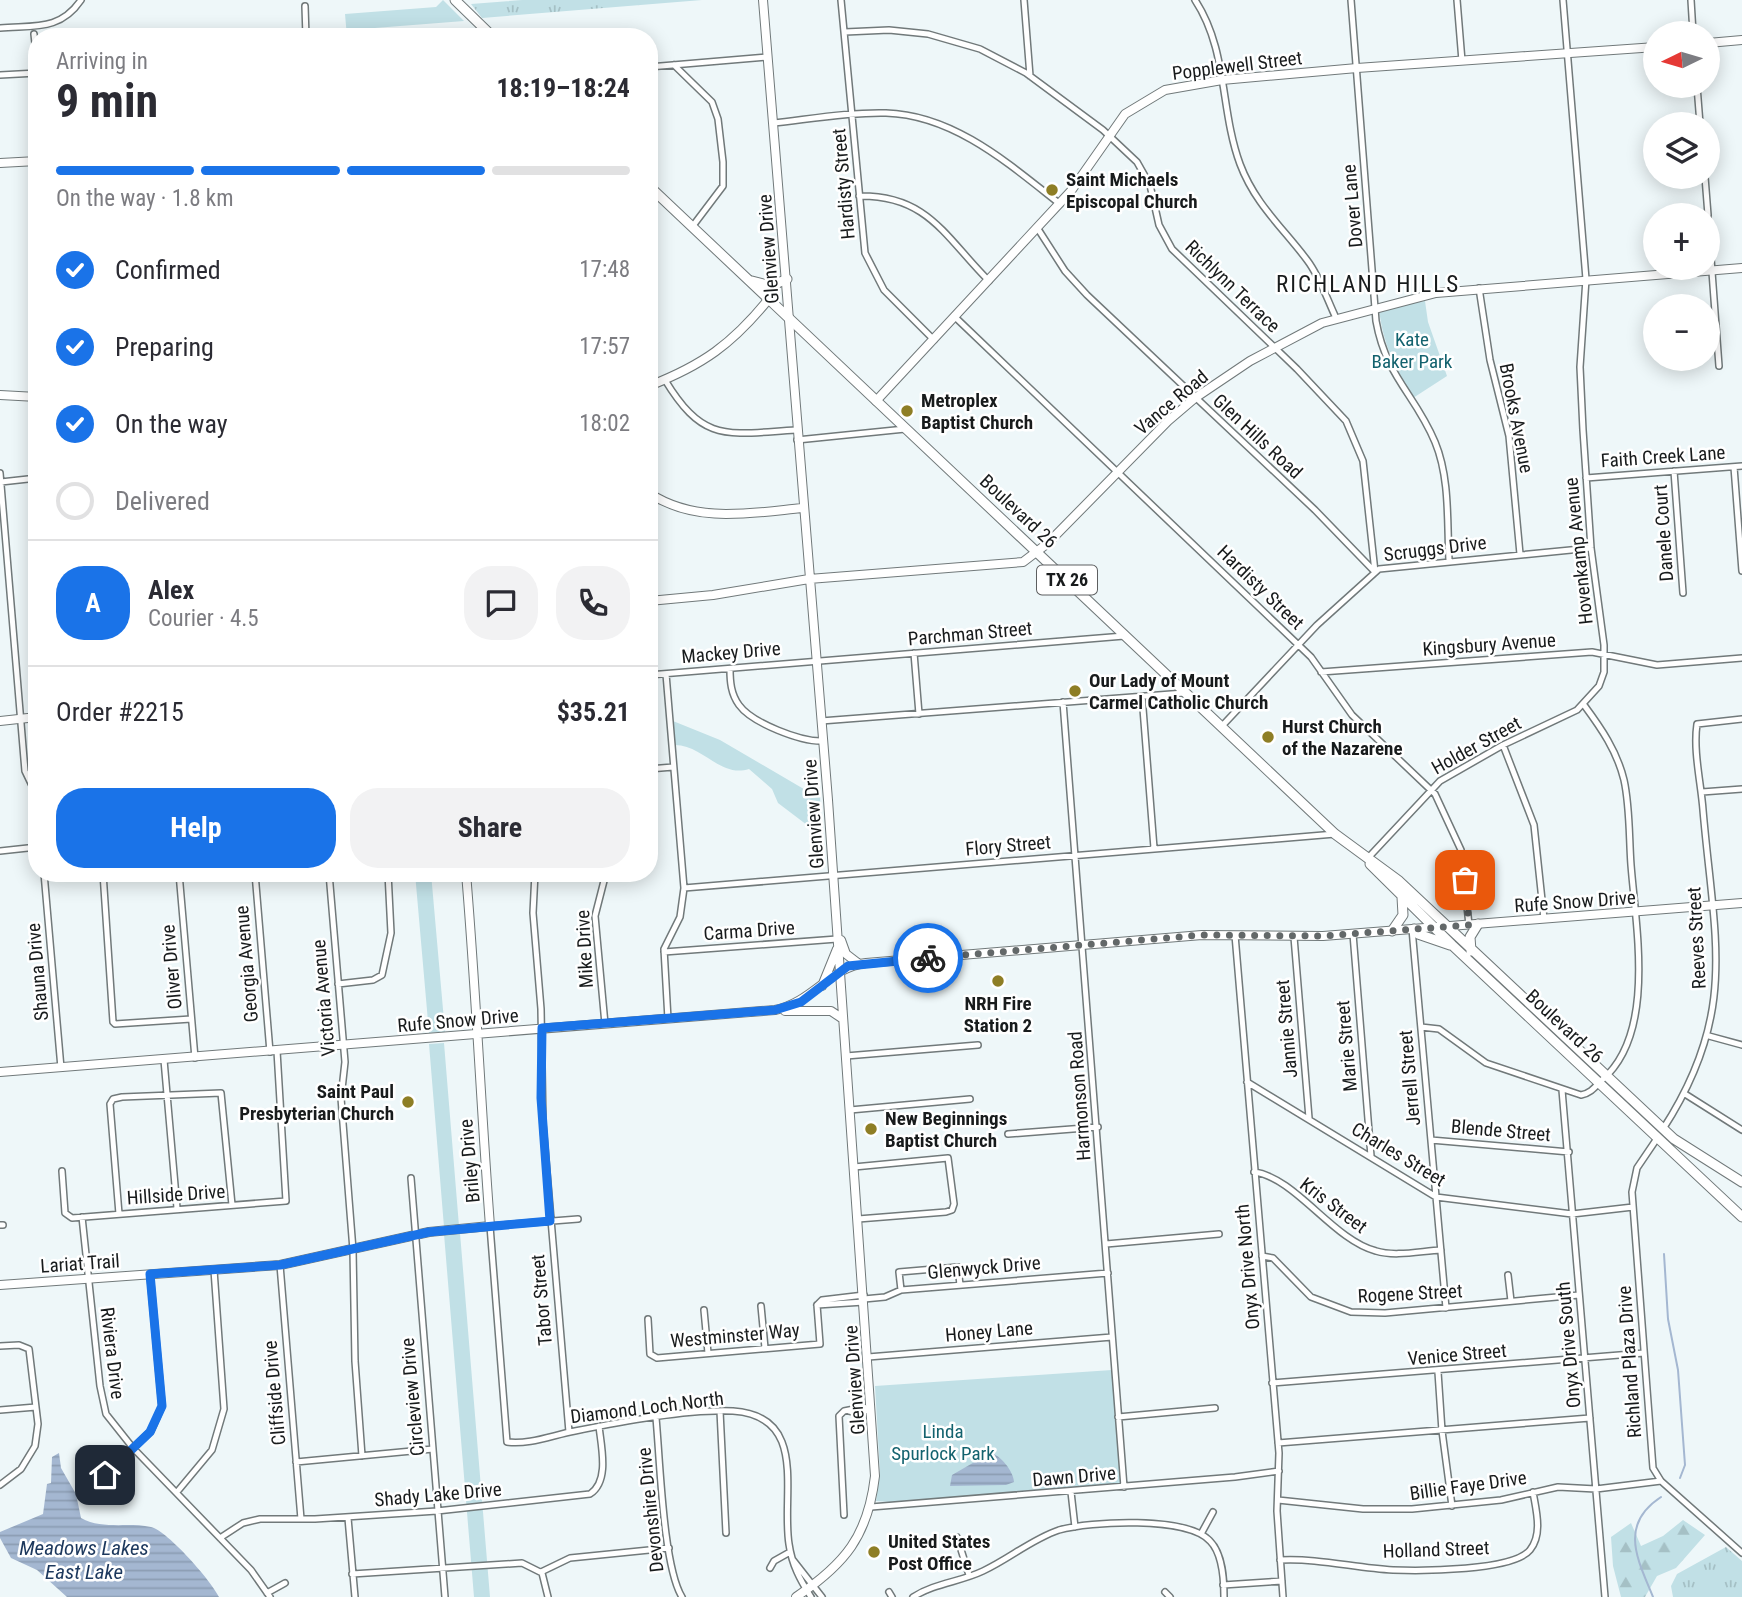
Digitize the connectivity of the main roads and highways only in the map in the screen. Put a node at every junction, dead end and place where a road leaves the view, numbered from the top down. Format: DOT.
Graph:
graph roads {
  1 [pos="455,0"];
  2 [pos="763,0"];
  3 [pos="484,28"];
  4 [pos="1742,40"];
  5 [pos="1720,42"];
  6 [pos="1643,48"];
  7 [pos="28,161"];
  8 [pos="0,163"];
  9 [pos="658,195"];
  10 [pos="1742,268"];
  11 [pos="787,279"];
  12 [pos="751,281"];
  13 [pos="768,300"];
  14 [pos="788,318"];
  15 [pos="658,383"];
  16 [pos="0,395"];
  17 [pos="28,397"];
  18 [pos="876,401"];
  19 [pos="658,497"];
  20 [pos="803,508"];
  21 [pos="1037,552"];
  22 [pos="809,579"];
  23 [pos="658,600"];
  24 [pos="28,718"];
  25 [pos="0,720"];
  26 [pos="1367,860"];
  27 [pos="467,882"];
  28 [pos="1402,897"];
  29 [pos="1742,903"];
  30 [pos="1474,924"];
  31 [pos="836,926"];
  32 [pos="1445,927"];
  33 [pos="1435,928"];
  34 [pos="1413,929"];
  35 [pos="1392,931"];
  36 [pos="837,943"];
  37 [pos="1452,946"];
  38 [pos="1471,951"];
  39 [pos="859,964"];
  40 [pos="839,971"];
  41 [pos="822,986"];
  42 [pos="1524,1006"];
  43 [pos="775,1010"];
  44 [pos="843,1019"];
  45 [pos="480,1034"];
  46 [pos="0,1072"];
  47 [pos="1661,1133"];
  48 [pos="1742,1182"];
  49 [pos="1741,1215"];
  50 [pos="490,1226"];
  51 [pos="0,1285"];
  52 [pos="810,1590"];
  53 [pos="796,1597"];
  1 -- 3 [label="main road"];
  2 -- 11 [label="main road, Glenview Drive"];
  4 -- 5 [label="main road"];
  6 -- 18 [label="main road, Popplewell Street"];
  7 -- 8 [label="main road"];
  9 -- 12 [label="main road, Boulevard 26 / TX 26"];
  10 -- 21 [label="main road, Vance Road"];
  11 -- 12 [label="main road"];
  11 -- 13 [label="main road"];
  11 -- 14 [label="main road, Glenview Drive"];
  12 -- 13 [label="main road, Boulevard 26 / TX 26"];
  13 -- 14 [label="main road, Boulevard 26 / TX 26"];
  13 -- 15 [label="main road"];
  14 -- 18 [label="main road, Boulevard 26 / TX 26"];
  14 -- 20 [label="main road, Glenview Drive"];
  16 -- 17 [label="main road"];
  18 -- 21 [label="main road, Boulevard 26 / TX 26"];
  19 -- 20 [label="main road"];
  20 -- 22 [label="main road, Glenview Drive"];
  21 -- 22 [label="main road, Vance Road"];
  21 -- 26 [label="main road, Boulevard 26 / TX 26"];
  22 -- 23 [label="main road, Vance Road"];
  22 -- 31 [label="main road, Glenview Drive"];
  24 -- 25 [label="main road"];
  26 -- 28 [label="main road, Boulevard 26 / TX 26"];
  26 -- 32 [label="main road, Boulevard 26 / TX 26"];
  27 -- 45 [label="main road, Briley Drive"];
  28 -- 33 [label="main road, Boulevard 26 / TX 26"];
  28 -- 35 [label="main road"];
  29 -- 30 [label="main road, Rufe Snow Drive"];
  30 -- 32 [label="main road, Rufe Snow Drive"];
  30 -- 38 [label="main road"];
  31 -- 36 [label="main road, Glenview Drive"];
  31 -- 39 [label="main road"];
  32 -- 33 [label="main road, Rufe Snow Drive"];
  32 -- 38 [label="main road, Boulevard 26 / TX 26"];
  33 -- 34 [label="main road, Rufe Snow Drive"];
  33 -- 37 [label="main road, Boulevard 26 / TX 26"];
  34 -- 35 [label="main road, Rufe Snow Drive"];
  34 -- 37 [label="main road"];
  35 -- 39 [label="main road, Rufe Snow Drive"];
  36 -- 40 [label="main road, Glenview Drive"];
  36 -- 41 [label="main road"];
  37 -- 42 [label="main road, Boulevard 26 / TX 26"];
  38 -- 42 [label="main road, Boulevard 26 / TX 26"];
  39 -- 40 [label="main road, Rufe Snow Drive"];
  40 -- 41 [label="main road, Rufe Snow Drive"];
  40 -- 44 [label="main road, Glenview Drive"];
  41 -- 43 [label="main road, Rufe Snow Drive"];
  42 -- 47 [label="main road, Boulevard 26 / TX 26"];
  43 -- 44 [label="main road"];
  43 -- 45 [label="main road, Rufe Snow Drive"];
  44 -- 52 [label="main road, Glenview Drive"];
  45 -- 46 [label="main road, Rufe Snow Drive"];
  45 -- 50 [label="main road, Briley Drive"];
  47 -- 48 [label="main road, Boulevard 26 / TX 26"];
  47 -- 49 [label="main road, Boulevard 26 / TX 26"];
  50 -- 51 [label="main road, Lariat Trail"];
  52 -- 53 [label="main road, Glenview Drive"];
}
